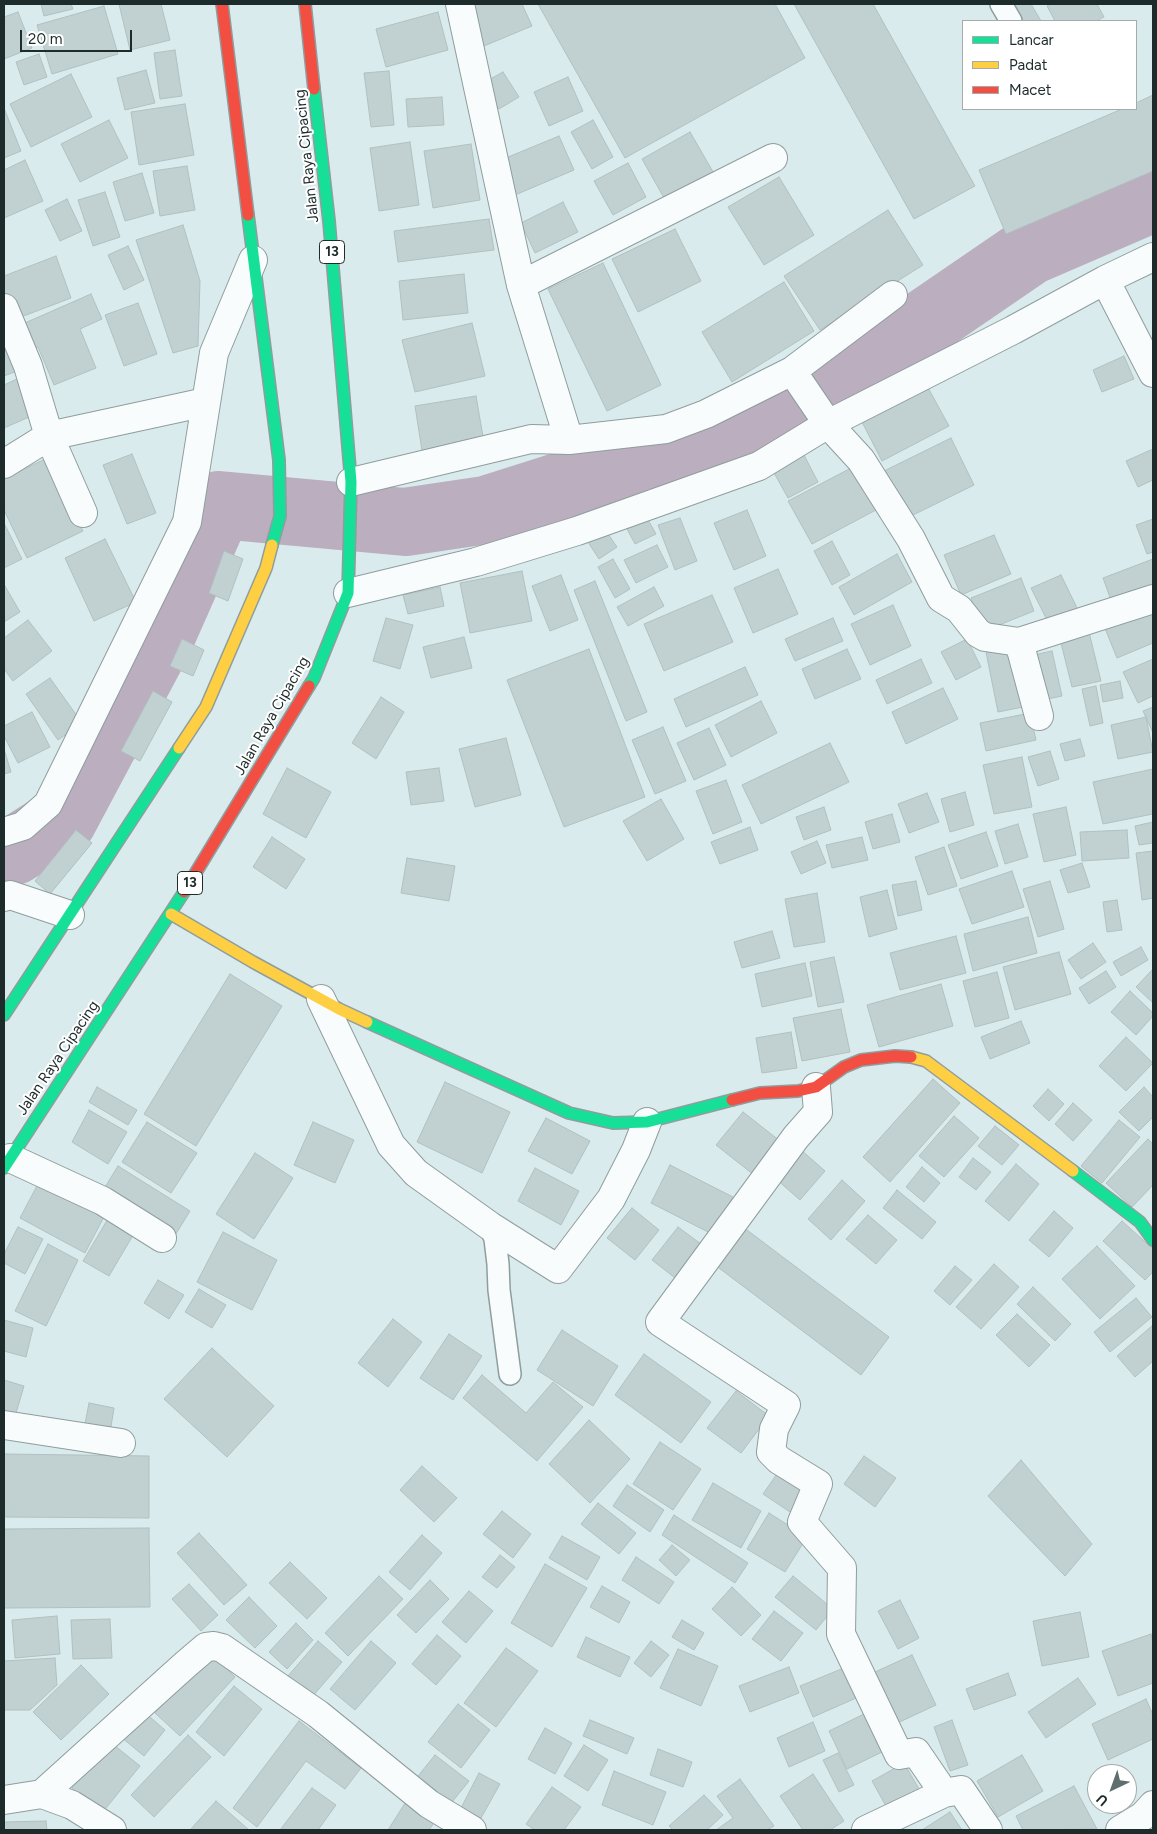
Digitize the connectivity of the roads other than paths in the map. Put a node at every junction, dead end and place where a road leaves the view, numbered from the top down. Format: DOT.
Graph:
graph roads {
  1 [pos="222,4"];
  2 [pos="305,4"];
  3 [pos="460,4"];
  4 [pos="1001,4"];
  5 [pos="1010,20"];
  6 [pos="772,158"];
  7 [pos="1153,257"];
  8 [pos="253,260"];
  9 [pos="1105,280"];
  10 [pos="521,285"];
  11 [pos="893,295"];
  12 [pos="4,308"];
  13 [pos="1153,373"];
  14 [pos="797,378"];
  15 [pos="206,402"];
  16 [pos="827,421"];
  17 [pos="49,436"];
  18 [pos="569,440"];
  19 [pos="4,464"];
  20 [pos="350,491"];
  21 [pos="82,513"];
  22 [pos="348,588"];
  23 [pos="1153,599"];
  24 [pos="1020,642"];
  25 [pos="1039,716"];
  26 [pos="4,832"];
  27 [pos="4,897"];
  28 [pos="171,914"];
  29 [pos="70,915"];
  30 [pos="321,999"];
  31 [pos="4,1015"];
  32 [pos="816,1086"];
  33 [pos="647,1122"];
  34 [pos="7,1163"];
  35 [pos="490,1226"];
  36 [pos="162,1238"];
  37 [pos="1153,1240"];
  38 [pos="510,1374"];
  39 [pos="4,1425"];
  40 [pos="121,1443"];
  41 [pos="944,1793"];
  42 [pos="42,1794"];
  43 [pos="4,1800"];
  44 [pos="1153,1806"];
  45 [pos="112,1830"];
  46 [pos="472,1830"];
  47 [pos="866,1830"];
  48 [pos="988,1830"];
  49 [pos="1120,1830"];
  1 -- 8 [label="main road"];
  2 -- 20 [label="main road, Jalan Raya Cipacing / 13"];
  3 -- 10 [label="street"];
  4 -- 5 [label="lane"];
  6 -- 10 [label="street"];
  7 -- 9 [label="street"];
  8 -- 15 [label="street"];
  8 -- 29 [label="main road"];
  9 -- 13 [label="street"];
  9 -- 16 [label="street"];
  10 -- 18 [label="street"];
  11 -- 14 [label="street"];
  12 -- 17 [label="street"];
  14 -- 16 [label="street"];
  14 -- 18 [label="street"];
  15 -- 17 [label="street"];
  15 -- 26 [label="street"];
  16 -- 22 [label="street"];
  16 -- 24 [label="street"];
  17 -- 19 [label="street"];
  17 -- 21 [label="street"];
  18 -- 20 [label="street"];
  20 -- 22 [label="main road, Jalan Raya Cipacing / 13"];
  22 -- 28 [label="main road, Jalan Raya Cipacing / 13"];
  23 -- 24 [label="street"];
  24 -- 25 [label="street"];
  27 -- 29 [label="street"];
  28 -- 30 [label="main road"];
  28 -- 34 [label="main road, Jalan Raya Cipacing / 13"];
  29 -- 31 [label="main road"];
  30 -- 33 [label="main road"];
  30 -- 35 [label="street"];
  32 -- 33 [label="main road"];
  32 -- 37 [label="main road"];
  32 -- 41 [label="street"];
  33 -- 35 [label="street"];
  34 -- 36 [label="street"];
  35 -- 38 [label="lane"];
  39 -- 40 [label="street"];
  41 -- 47 [label="street"];
  41 -- 48 [label="street"];
  42 -- 43 [label="street"];
  42 -- 45 [label="street"];
  42 -- 46 [label="street"];
  44 -- 49 [label="street"];
}
